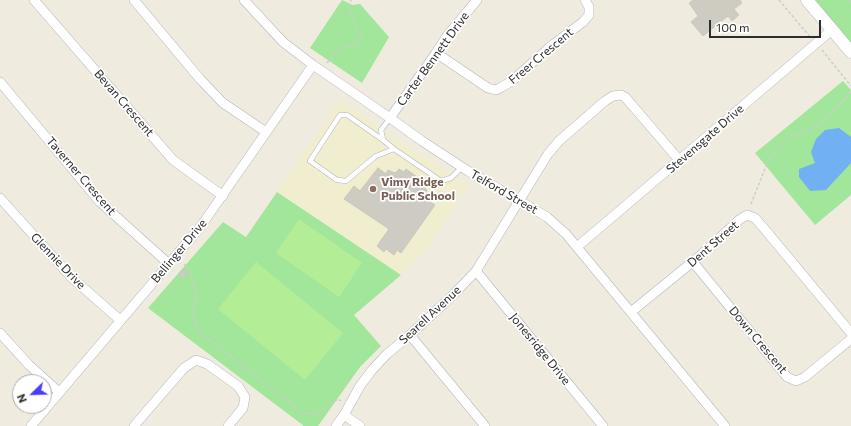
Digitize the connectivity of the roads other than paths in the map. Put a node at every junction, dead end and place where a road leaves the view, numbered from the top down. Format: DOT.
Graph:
graph roads {
  1 [pos="34,0"];
  2 [pos="134,0"];
  3 [pos="244,0"];
  4 [pos="477,0"];
  5 [pos="585,0"];
  6 [pos="807,0"];
  7 [pos="832,29"];
  8 [pos="851,52"];
  9 [pos="436,53"];
  10 [pos="313,65"];
  11 [pos="0,82"];
  12 [pos="390,118"];
  13 [pos="266,132"];
  14 [pos="383,140"];
  15 [pos="394,149"];
  16 [pos="680,161"];
  17 [pos="462,167"];
  18 [pos="223,196"];
  19 [pos="0,198"];
  20 [pos="520,200"];
  21 [pos="577,247"];
  22 [pos="693,262"];
  23 [pos="169,264"];
  24 [pos="476,272"];
  25 [pos="631,312"];
  26 [pos="120,320"];
  27 [pos="0,333"];
  28 [pos="851,333"];
  29 [pos="410,336"];
  30 [pos="851,340"];
  31 [pos="59,392"];
  32 [pos="344,415"];
  33 [pos="31,426"];
  34 [pos="134,426"];
  35 [pos="228,426"];
  36 [pos="336,426"];
  37 [pos="360,426"];
  38 [pos="485,426"];
  39 [pos="603,426"];
  40 [pos="725,426"];
  1 -- 18 [label="street, Bevan Crescent"];
  2 -- 13 [label="street"];
  3 -- 10 [label="street, Telford Street"];
  4 -- 9 [label="street, Carter Bennett Drive"];
  5 -- 9 [label="street, Freer Crescent"];
  6 -- 7 [label="main road"];
  7 -- 8 [label="main road"];
  7 -- 16 [label="street, Stevensgate Drive"];
  9 -- 12 [label="street, Carter Bennett Drive"];
  10 -- 12 [label="street, Telford Street"];
  10 -- 13 [label="street, Bellinger Drive"];
  11 -- 23 [label="street, Taverner Crescent"];
  12 -- 14 [label="lane"];
  12 -- 17 [label="street, Telford Street"];
  13 -- 18 [label="street, Bellinger Drive"];
  14 -- 15 [label="lane"];
  14 -- 15 [label="lane"];
  15 -- 17 [label="lane"];
  16 -- 20 [label="street, Searell Avenue"];
  16 -- 21 [label="street, Stevensgate Drive"];
  17 -- 20 [label="street, Telford Street"];
  18 -- 23 [label="street, Bellinger Drive"];
  19 -- 26 [label="street, Glennie Drive"];
  20 -- 21 [label="street, Telford Street"];
  20 -- 24 [label="street, Searell Avenue"];
  21 -- 25 [label="street, Telford Street"];
  22 -- 25 [label="street, Dent Street"];
  22 -- 28 [label="street, Dent Street"];
  22 -- 30 [label="street, Down Crescent"];
  23 -- 26 [label="street, Bellinger Drive"];
  24 -- 29 [label="street, Searell Avenue"];
  24 -- 39 [label="street, Jonesridge Drive"];
  25 -- 40 [label="street, Telford Street"];
  26 -- 31 [label="street, Bellinger Drive"];
  27 -- 31 [label="street"];
  29 -- 32 [label="street, Searell Avenue"];
  29 -- 38 [label="street"];
  31 -- 33 [label="street, Bellinger Drive"];
  32 -- 36 [label="street, Searell Avenue"];
  32 -- 37 [label="street"];
  34 -- 35 [label="street"];
}
